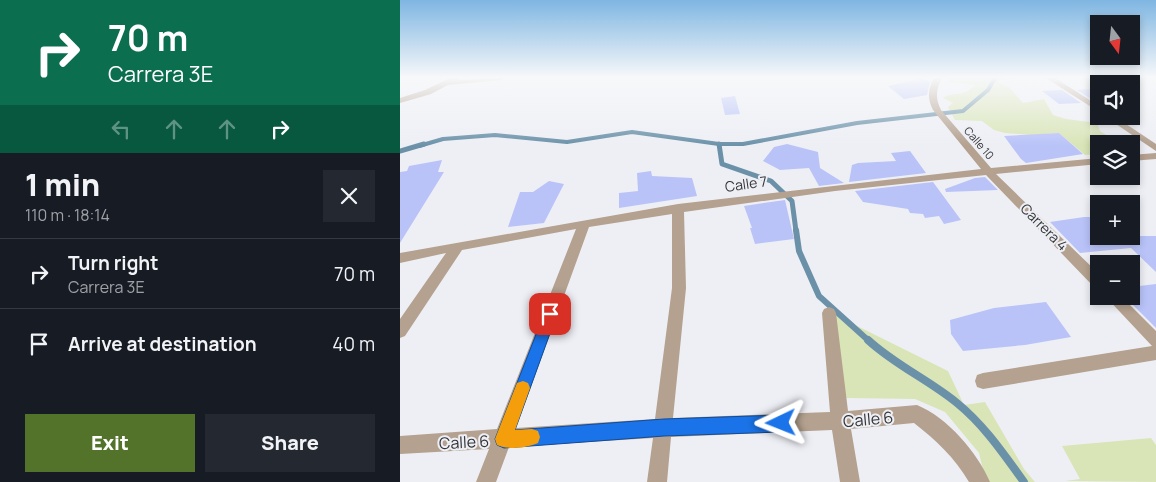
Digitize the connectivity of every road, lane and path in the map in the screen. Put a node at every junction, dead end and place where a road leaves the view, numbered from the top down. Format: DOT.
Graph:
graph roads {
  1 [pos="933,100"];
  2 [pos="1122,125"];
  3 [pos="1156,148"];
  4 [pos="1156,156"];
  5 [pos="1140,157"];
  6 [pos="1090,162"];
  7 [pos="988,170"];
  8 [pos="678,208"];
  9 [pos="584,225"];
  10 [pos="458,246"];
  11 [pos="400,258"];
  12 [pos="1090,274"];
  13 [pos="1121,305"];
  14 [pos="829,313"];
  15 [pos="400,331"];
  16 [pos="1156,341"];
  17 [pos="1156,353"];
  18 [pos="983,381"];
  19 [pos="840,421"];
  20 [pos="664,428"];
  21 [pos="504,439"];
  22 [pos="400,445"];
  23 [pos="486,482"];
  24 [pos="657,482"];
  25 [pos="850,482"];
  26 [pos="980,482"];
  1 -- 7 [label="street, Calle 10"];
  2 -- 3 [label="street"];
  4 -- 5 [label="street"];
  6 -- 7 [label="street, Calle 7"];
  7 -- 8 [label="street, Calle 7"];
  7 -- 12 [label="street, Carrera 4"];
  8 -- 9 [label="street, Calle 7"];
  8 -- 20 [label="street"];
  9 -- 10 [label="street, Calle 7"];
  9 -- 21 [label="street"];
  10 -- 11 [label="street, Calle 7"];
  10 -- 15 [label="street"];
  13 -- 16 [label="street"];
  14 -- 19 [label="street"];
  17 -- 18 [label="street"];
  19 -- 20 [label="street, Calle 6"];
  19 -- 25 [label="street"];
  19 -- 26 [label="street, Calle 6"];
  20 -- 21 [label="street, Calle 6"];
  20 -- 24 [label="street"];
  21 -- 22 [label="street, Calle 6"];
  21 -- 23 [label="street"];
}
